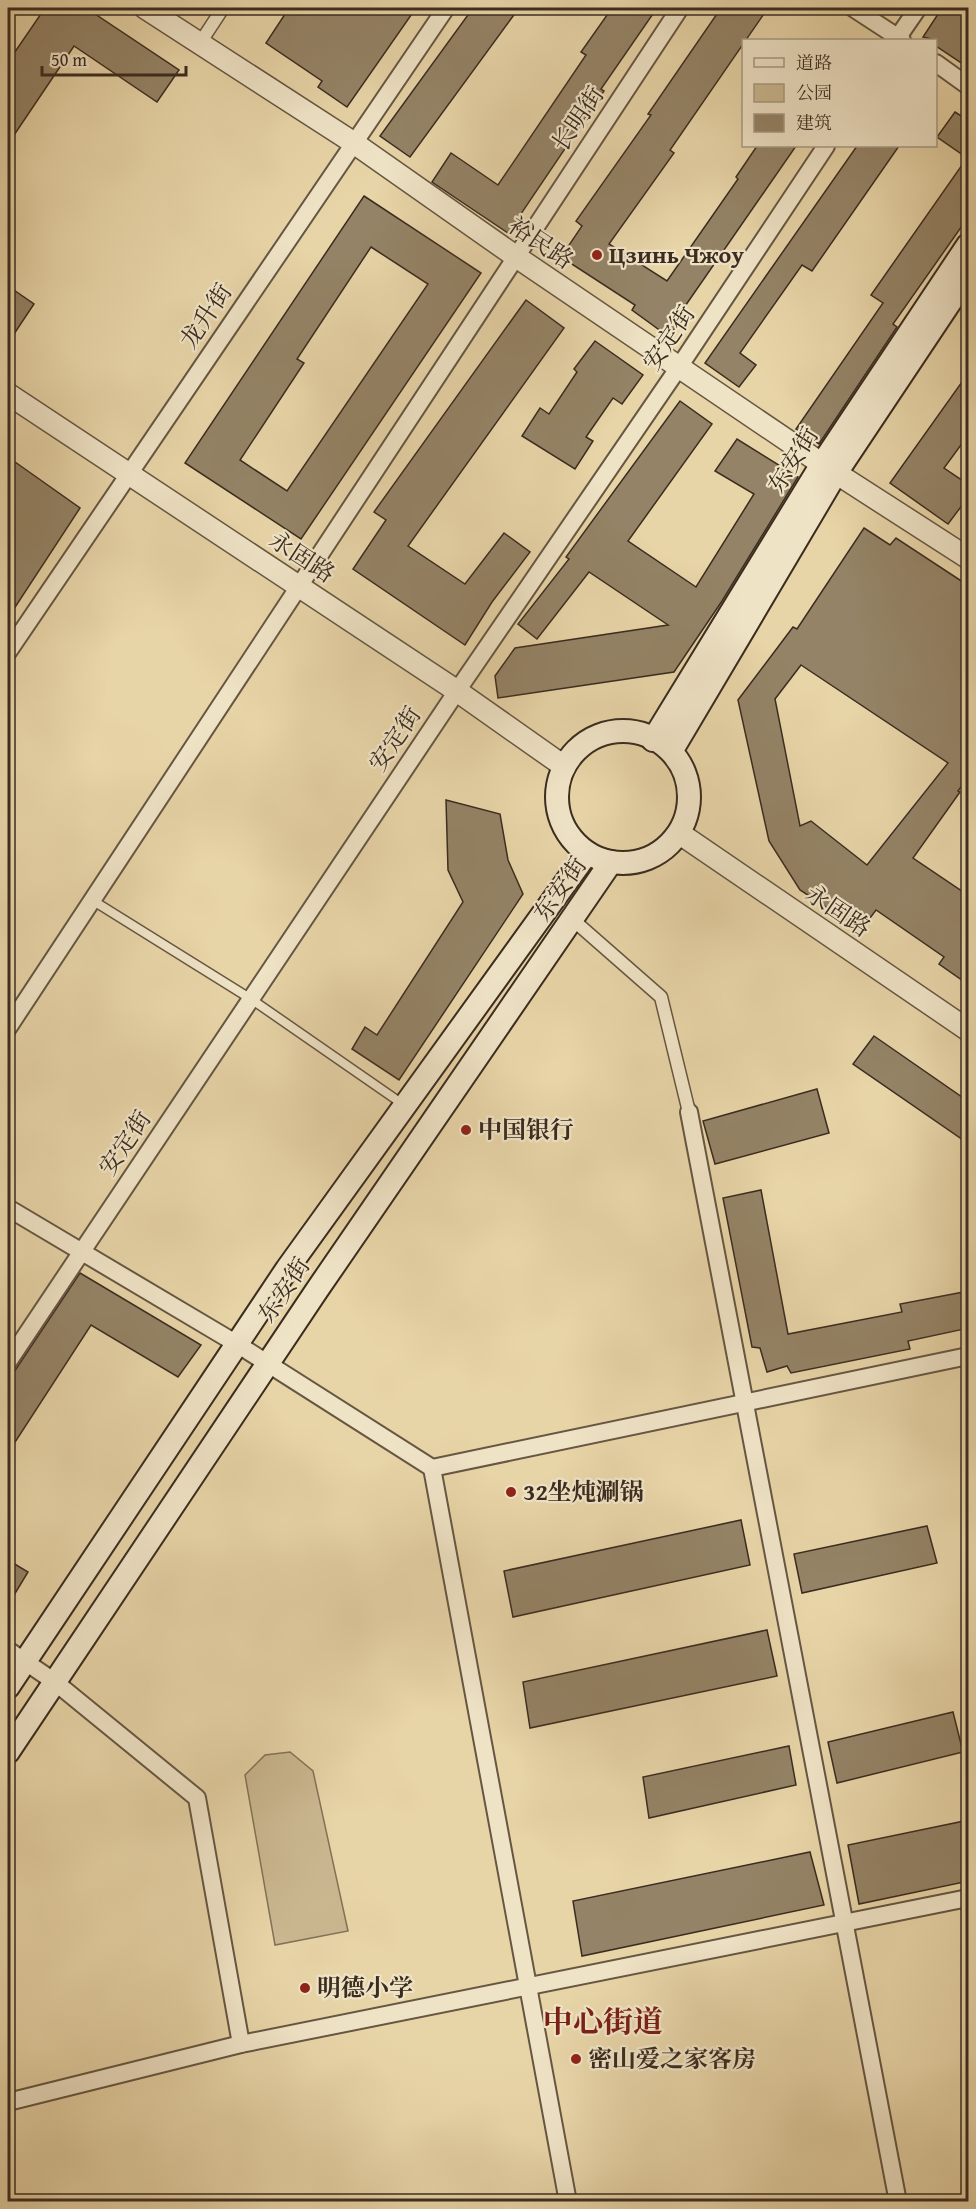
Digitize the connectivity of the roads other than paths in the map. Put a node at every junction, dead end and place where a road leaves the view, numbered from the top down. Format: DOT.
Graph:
graph roads {
  1 [pos="145,8"];
  2 [pos="223,8"];
  3 [pos="446,8"];
  4 [pos="680,8"];
  5 [pos="853,8"];
  6 [pos="918,8"];
  7 [pos="898,39"];
  8 [pos="900,39"];
  9 [pos="200,43"];
  10 [pos="937,64"];
  11 [pos="969,86"];
  12 [pos="354,143"];
  13 [pos="825,147"];
  14 [pos="969,245"];
  15 [pos="514,256"];
  16 [pos="969,275"];
  17 [pos="679,367"];
  18 [pos="8,394"];
  19 [pos="829,468"];
  20 [pos="128,473"];
  21 [pos="969,558"];
  22 [pos="298,585"];
  23 [pos="8,652"];
  24 [pos="457,691"];
  25 [pos="662,745"];
  26 [pos="565,767"];
  27 [pos="679,833"];
  28 [pos="587,853"];
  29 [pos="611,862"];
  30 [pos="92,900"];
  31 [pos="572,919"];
  32 [pos="250,999"];
  33 [pos="966,1024"];
  34 [pos="8,1028"];
  35 [pos="404,1106"];
  36 [pos="690,1112"];
  37 [pos="8,1208"];
  38 [pos="81,1252"];
  39 [pos="237,1344"];
  40 [pos="969,1356"];
  41 [pos="8,1362"];
  42 [pos="268,1364"];
  43 [pos="744,1403"];
  44 [pos="432,1468"];
  45 [pos="16,1656"];
  46 [pos="56,1682"];
  47 [pos="8,1687"];
  48 [pos="8,1752"];
  49 [pos="969,1899"];
  50 [pos="844,1923"];
  51 [pos="528,1986"];
  52 [pos="241,2044"];
  53 [pos="8,2102"];
  54 [pos="568,2202"];
  55 [pos="898,2202"];
  1 -- 9 [label="street, 裕民路"];
  2 -- 9 [label="street"];
  3 -- 12 [label="street, 龙升街"];
  4 -- 15 [label="street, 长明街"];
  5 -- 7 [label="street"];
  6 -- 8 [label="street"];
  9 -- 12 [label="street, 裕民路"];
  10 -- 11 [label="street"];
  12 -- 15 [label="street, 裕民路"];
  12 -- 20 [label="street, 龙升街"];
  13 -- 17 [label="street, 安定街"];
  14 -- 19 [label="main road, 东安街"];
  15 -- 17 [label="street, 裕民路"];
  15 -- 22 [label="street, 长明街"];
  16 -- 19 [label="main road, 东安街"];
  17 -- 19 [label="street, 裕民路"];
  17 -- 24 [label="street, 安定街"];
  18 -- 20 [label="street, 永固路"];
  19 -- 21 [label="street, 裕民路"];
  19 -- 25 [label="main road, 东安街"];
  20 -- 22 [label="street, 永固路"];
  20 -- 23 [label="street, 龙升街"];
  22 -- 24 [label="street, 永固路"];
  22 -- 30 [label="street, 长明街"];
  24 -- 26 [label="street, 永固路"];
  24 -- 32 [label="street, 安定街"];
  25 -- 26 [label="main road"];
  25 -- 27 [label="main road"];
  26 -- 28 [label="main road"];
  27 -- 29 [label="main road"];
  27 -- 33 [label="street, 永固路"];
  28 -- 29 [label="main road"];
  28 -- 35 [label="main road, 东安街"];
  29 -- 31 [label="main road, 东安街"];
  30 -- 32 [label="lane"];
  30 -- 34 [label="street, 长明街"];
  31 -- 36 [label="street"];
  31 -- 42 [label="main road, 东安街"];
  32 -- 35 [label="lane"];
  32 -- 38 [label="street, 安定街"];
  35 -- 39 [label="main road, 东安街"];
  36 -- 43 [label="street"];
  37 -- 38 [label="street"];
  38 -- 39 [label="street"];
  38 -- 41 [label="street, 安定街"];
  39 -- 42 [label="street"];
  39 -- 45 [label="main road, 东安街"];
  40 -- 43 [label="street"];
  42 -- 44 [label="street"];
  42 -- 46 [label="main road, 东安街"];
  43 -- 44 [label="street"];
  43 -- 50 [label="street"];
  44 -- 51 [label="street"];
  45 -- 46 [label="street"];
  45 -- 47 [label="main road, 东安街"];
  46 -- 48 [label="main road, 东安街"];
  46 -- 52 [label="street"];
  49 -- 50 [label="street"];
  50 -- 51 [label="street"];
  50 -- 55 [label="street"];
  51 -- 52 [label="street"];
  51 -- 54 [label="street"];
  52 -- 53 [label="street"];
}
